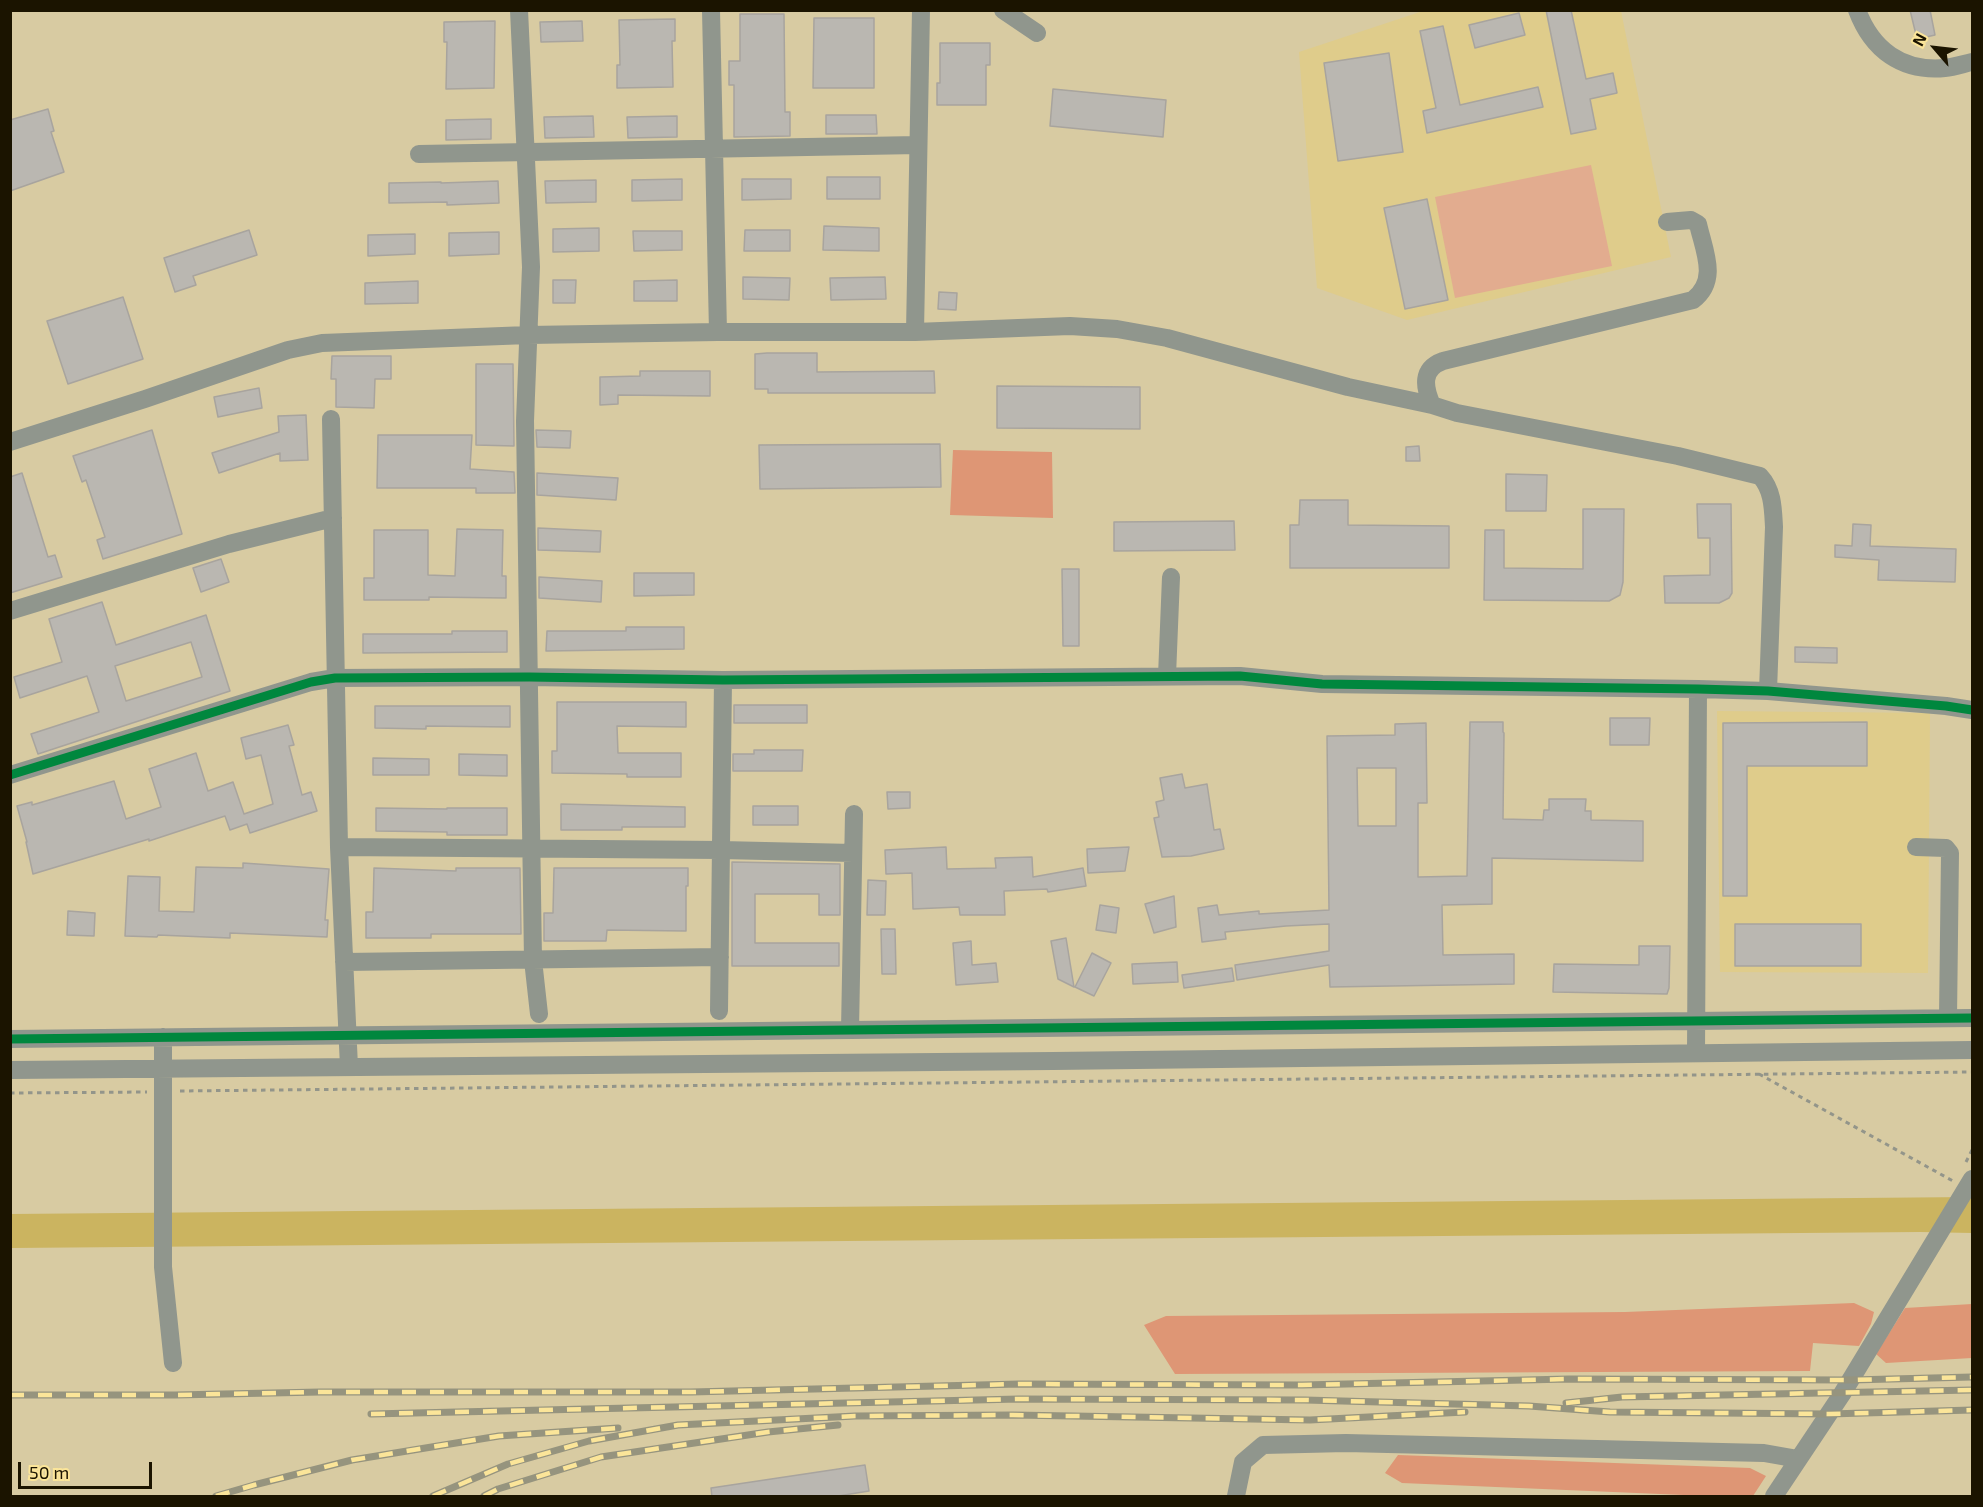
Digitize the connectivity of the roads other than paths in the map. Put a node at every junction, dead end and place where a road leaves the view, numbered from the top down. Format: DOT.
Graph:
graph roads {
  1 [pos="519,10"];
  2 [pos="711,10"];
  3 [pos="921,10"];
  4 [pos="1003,10"];
  5 [pos="1857,10"];
  6 [pos="1037,33"];
  7 [pos="1972,62"];
  8 [pos="918,145"];
  9 [pos="714,150"];
  10 [pos="525,152"];
  11 [pos="419,154"];
  12 [pos="1667,222"];
  13 [pos="718,332"];
  14 [pos="915,332"];
  15 [pos="528,335"];
  16 [pos="1432,405"];
  17 [pos="331,419"];
  18 [pos="10,442"];
  19 [pos="333,518"];
  20 [pos="1171,577"];
  21 [pos="10,611"];
  22 [pos="1167,676"];
  23 [pos="529,677"];
  24 [pos="335,678"];
  25 [pos="723,680"];
  26 [pos="1698,689"];
  27 [pos="1768,691"];
  28 [pos="1972,710"];
  29 [pos="10,775"];
  30 [pos="854,814"];
  31 [pos="339,847"];
  32 [pos="532,848"];
  33 [pos="1916,848"];
  34 [pos="721,850"];
  35 [pos="854,853"];
  36 [pos="720,957"];
  37 [pos="533,960"];
  38 [pos="344,962"];
  39 [pos="719,1011"];
  40 [pos="539,1014"];
  41 [pos="1948,1018"];
  42 [pos="1972,1018"];
  43 [pos="1695,1021"];
  44 [pos="850,1030"];
  45 [pos="348,1035"];
  46 [pos="163,1037"];
  47 [pos="10,1039"];
  48 [pos="1972,1050"];
  49 [pos="1696,1053"];
  50 [pos="349,1066"];
  51 [pos="163,1069"];
  52 [pos="10,1070"];
  53 [pos="1964,1180"];
  54 [pos="173,1363"];
  55 [pos="1798,1459"];
  56 [pos="1236,1497"];
  57 [pos="1774,1497"];
  1 -- 10 [label="street"];
  2 -- 9 [label="street"];
  3 -- 8 [label="street"];
  4 -- 6 [label="street"];
  5 -- 7 [label="street"];
  8 -- 9 [label="street"];
  8 -- 14 [label="street"];
  9 -- 10 [label="street"];
  9 -- 13 [label="street"];
  10 -- 11 [label="street"];
  10 -- 15 [label="street"];
  12 -- 16 [label="street"];
  13 -- 14 [label="street"];
  13 -- 15 [label="street"];
  14 -- 16 [label="street"];
  15 -- 18 [label="street"];
  15 -- 23 [label="street"];
  16 -- 27 [label="street"];
  17 -- 19 [label="street"];
  19 -- 21 [label="street"];
  19 -- 24 [label="street"];
  20 -- 22 [label="street"];
  22 -- 25 [label="street"];
  22 -- 26 [label="street"];
  23 -- 24 [label="street"];
  23 -- 25 [label="street"];
  23 -- 32 [label="street"];
  24 -- 29 [label="street"];
  24 -- 31 [label="street"];
  25 -- 34 [label="street"];
  26 -- 27 [label="street"];
  26 -- 43 [label="street"];
  27 -- 28 [label="street"];
  30 -- 35 [label="street"];
  31 -- 32 [label="street"];
  31 -- 38 [label="street"];
  32 -- 34 [label="street"];
  32 -- 37 [label="street"];
  33 -- 41 [label="street"];
  34 -- 35 [label="street"];
  34 -- 36 [label="street"];
  35 -- 44 [label="street"];
  36 -- 37 [label="street"];
  36 -- 39 [label="street"];
  37 -- 38 [label="street"];
  37 -- 40 [label="street"];
  38 -- 45 [label="street"];
  41 -- 42 [label="street"];
  41 -- 43 [label="street"];
  43 -- 44 [label="street"];
  43 -- 49 [label="street"];
  44 -- 45 [label="street"];
  45 -- 46 [label="street"];
  45 -- 50 [label="street"];
  46 -- 47 [label="street"];
  46 -- 51 [label="street"];
  48 -- 49 [label="street"];
  49 -- 50 [label="street"];
  50 -- 51 [label="street"];
  51 -- 52 [label="street"];
  51 -- 54 [label="street"];
  53 -- 55 [label="street"];
  55 -- 56 [label="street"];
  55 -- 57 [label="street"];
}
